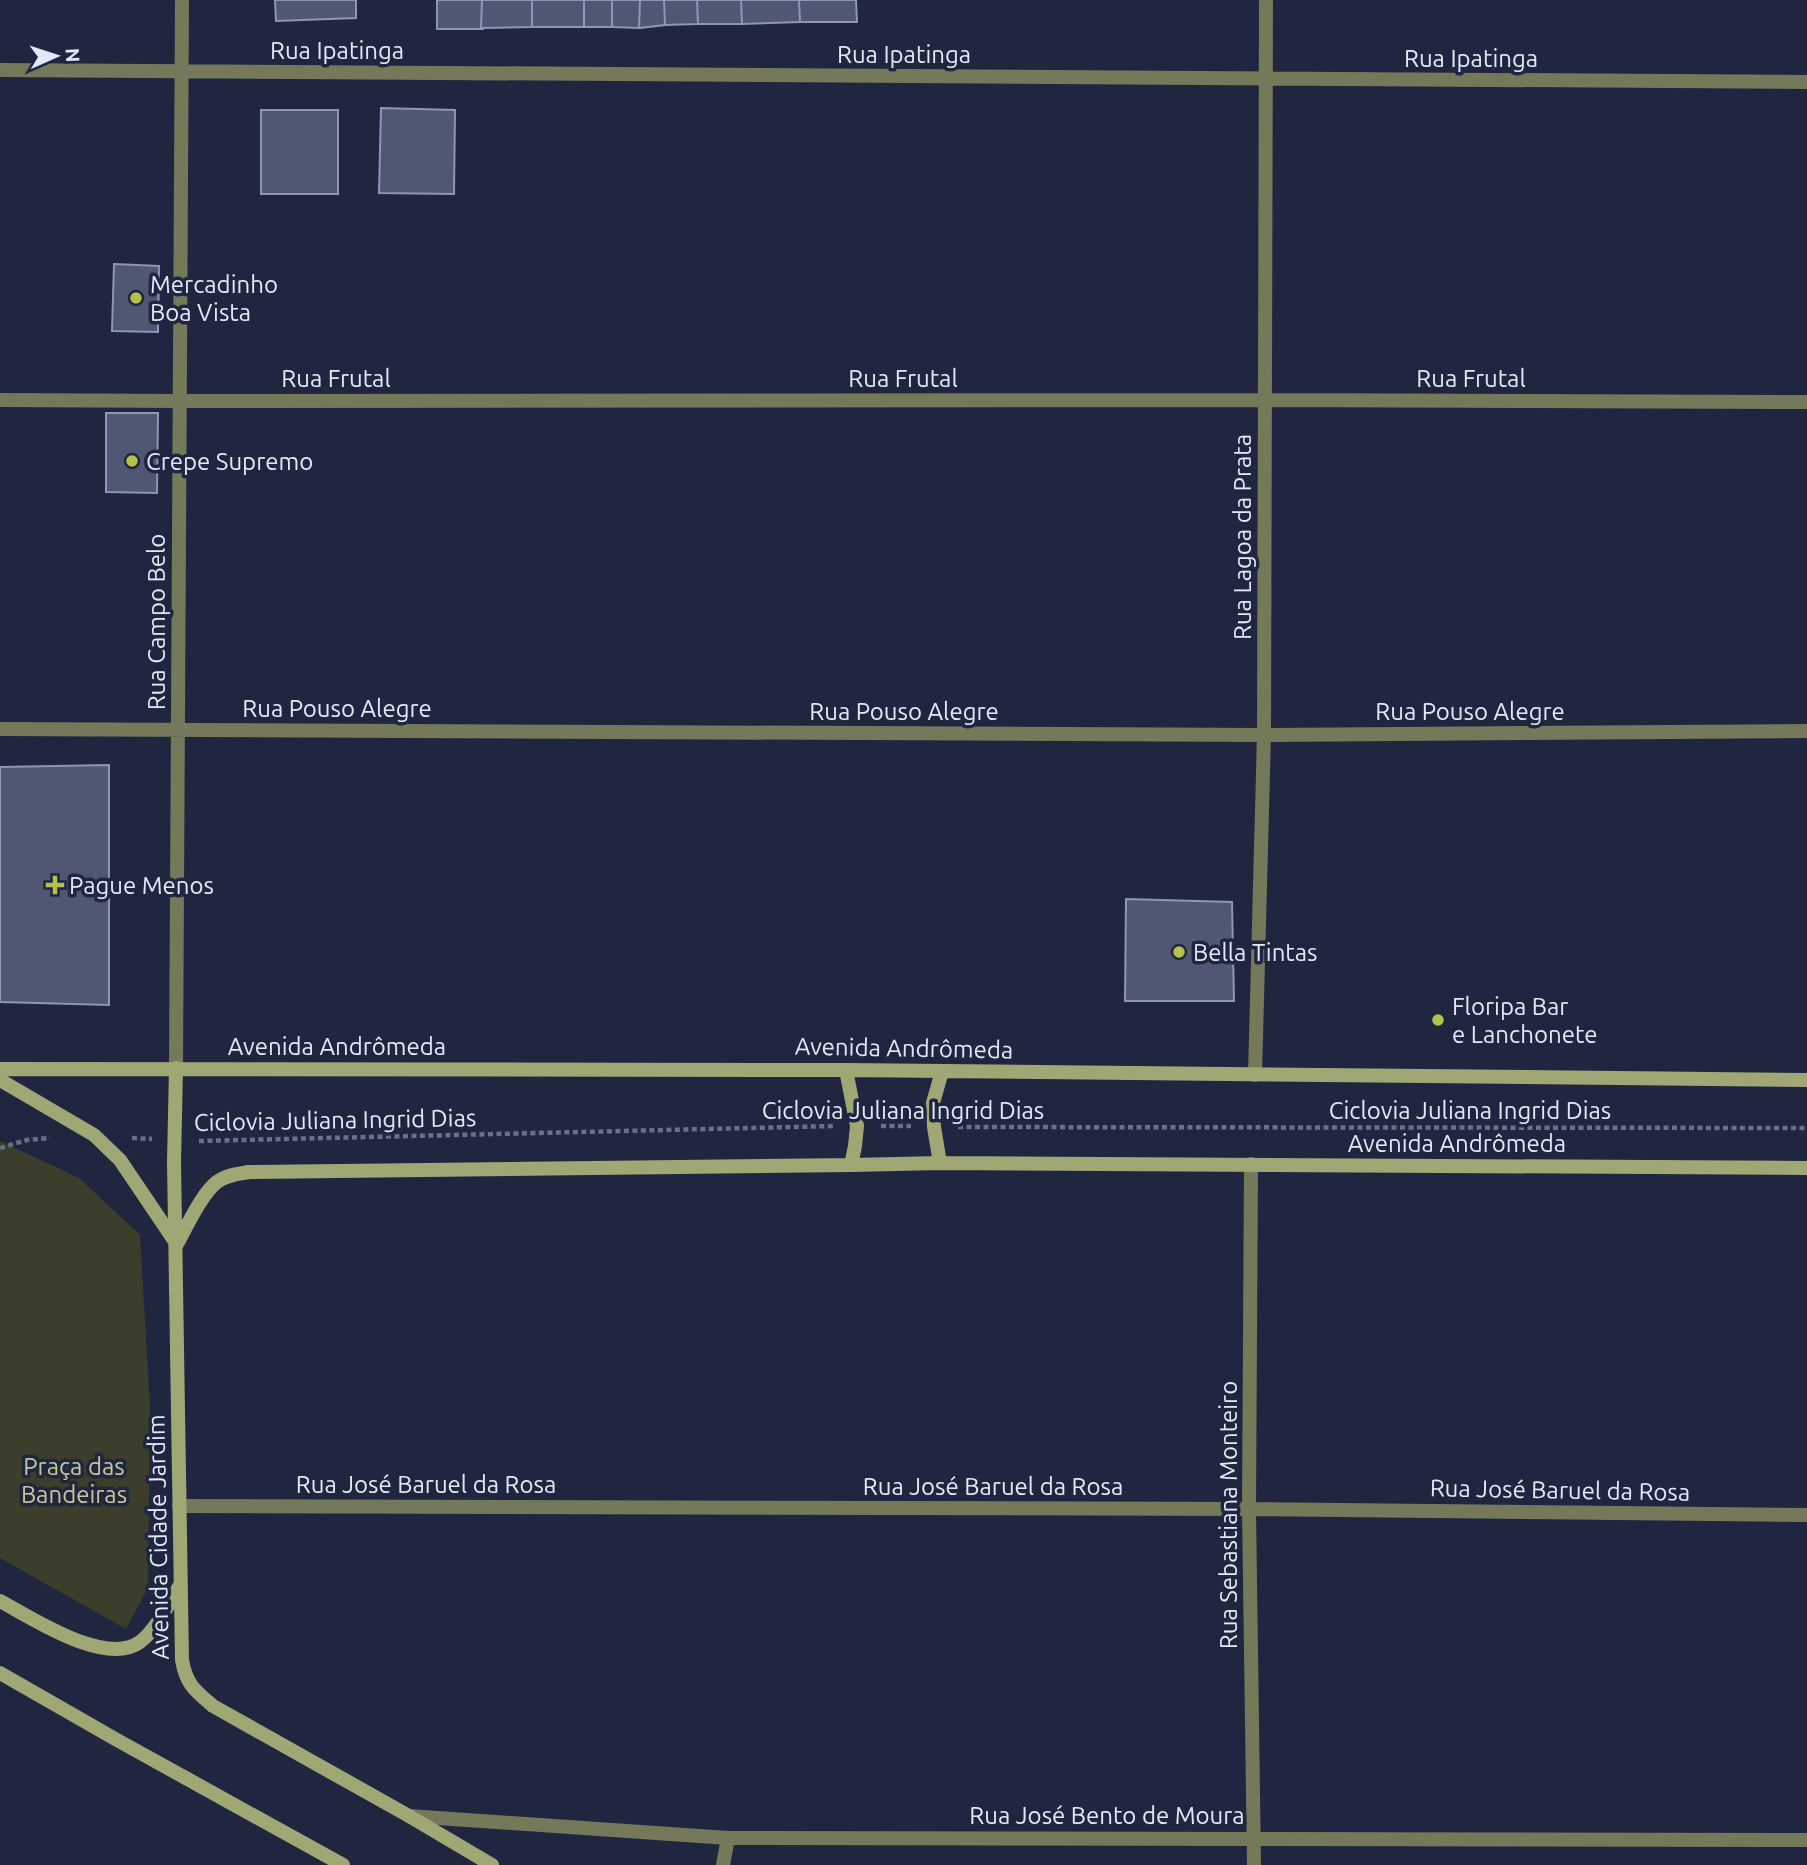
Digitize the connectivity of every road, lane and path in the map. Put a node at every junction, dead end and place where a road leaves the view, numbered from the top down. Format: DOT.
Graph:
graph roads {
  1 [pos="182,0"];
  2 [pos="1266,0"];
  3 [pos="0,70"];
  4 [pos="183,72"];
  5 [pos="1266,79"];
  6 [pos="1807,82"];
  7 [pos="0,400"];
  8 [pos="1265,400"];
  9 [pos="180,401"];
  10 [pos="1807,402"];
  11 [pos="0,729"];
  12 [pos="178,730"];
  13 [pos="1807,731"];
  14 [pos="1264,735"];
  15 [pos="176,1068"];
  16 [pos="0,1069"];
  17 [pos="846,1070"];
  18 [pos="942,1071"];
  19 [pos="1255,1075"];
  20 [pos="0,1080"];
  21 [pos="1807,1080"];
  22 [pos="857,1126"];
  23 [pos="934,1126"];
  24 [pos="1807,1128"];
  25 [pos="94,1135"];
  26 [pos="175,1141"];
  27 [pos="0,1148"];
  28 [pos="940,1163"];
  29 [pos="1251,1164"];
  30 [pos="851,1165"];
  31 [pos="1807,1168"];
  32 [pos="177,1244"];
  33 [pos="178,1506"];
  34 [pos="1249,1509"];
  35 [pos="1807,1515"];
  36 [pos="180,1585"];
  37 [pos="0,1601"];
  38 [pos="0,1673"];
  39 [pos="409,1815"];
  40 [pos="728,1838"];
  41 [pos="1255,1838"];
  42 [pos="1807,1840"];
  43 [pos="464,1848"];
  44 [pos="343,1865"];
  45 [pos="472,1865"];
  46 [pos="492,1865"];
  47 [pos="723,1865"];
  48 [pos="1254,1865"];
  1 -- 4 [label="street, Rua Campo Belo"];
  2 -- 5 [label="street, Rua Lagoa da Prata"];
  3 -- 4 [label="street, Rua Ipatinga"];
  4 -- 5 [label="street, Rua Ipatinga"];
  4 -- 9 [label="street, Rua Campo Belo"];
  5 -- 6 [label="street, Rua Ipatinga"];
  5 -- 8 [label="street, Rua Lagoa da Prata"];
  7 -- 9 [label="street, Rua Frutal"];
  8 -- 9 [label="street, Rua Frutal"];
  8 -- 10 [label="street, Rua Frutal"];
  8 -- 14 [label="street, Rua Lagoa da Prata"];
  9 -- 12 [label="street, Rua Campo Belo"];
  11 -- 12 [label="street, Rua Pouso Alegre"];
  12 -- 14 [label="street, Rua Pouso Alegre"];
  12 -- 15 [label="street, Rua Campo Belo"];
  13 -- 14 [label="street, Rua Pouso Alegre"];
  14 -- 19 [label="street, Rua Lagoa da Prata"];
  15 -- 16 [label="main road, Avenida Andrômeda"];
  15 -- 17 [label="main road, Avenida Andrômeda"];
  15 -- 26 [label="main road, Rua Campo Belo"];
  17 -- 18 [label="main road, Avenida Andrômeda"];
  17 -- 22 [label="main road"];
  18 -- 19 [label="main road, Avenida Andrômeda"];
  18 -- 23 [label="main road"];
  19 -- 21 [label="main road, Avenida Andrômeda"];
  20 -- 25 [label="main road"];
  22 -- 23 [label="path, Ciclovia Juliana Ingrid Dias"];
  22 -- 26 [label="path, Ciclovia Juliana Ingrid Dias"];
  22 -- 30 [label="main road"];
  23 -- 24 [label="path, Ciclovia Juliana Ingrid Dias"];
  23 -- 28 [label="main road"];
  25 -- 26 [label="path, Ciclovia Juliana Ingrid Dias"];
  25 -- 27 [label="path, Ciclovia Juliana Ingrid Dias"];
  25 -- 32 [label="main road"];
  26 -- 32 [label="main road, Rua Campo Belo"];
  28 -- 29 [label="main road, Avenida Andrômeda"];
  28 -- 30 [label="main road, Avenida Andrômeda"];
  29 -- 31 [label="main road, Avenida Andrômeda"];
  29 -- 34 [label="street, Rua Sebastiana Monteiro"];
  30 -- 32 [label="main road, Avenida Andrômeda"];
  32 -- 33 [label="main road, Avenida Cidade Jardim"];
  33 -- 34 [label="street, Rua José Baruel da Rosa"];
  33 -- 36 [label="main road, Avenida Cidade Jardim"];
  34 -- 35 [label="street, Rua José Baruel da Rosa"];
  34 -- 41 [label="street, Rua Sebastiana Monteiro"];
  36 -- 37 [label="main road"];
  36 -- 39 [label="main road, Avenida Cidade Jardim"];
  38 -- 44 [label="main road"];
  39 -- 40 [label="street, Rua José Bento de Moura"];
  39 -- 43 [label="main road, Avenida Cidade Jardim"];
  40 -- 41 [label="street, Rua José Bento de Moura"];
  40 -- 47 [label="street"];
  41 -- 42 [label="street, Rua José Bento de Moura"];
  41 -- 48 [label="street, Rua Sebastiana Monteiro"];
  43 -- 45 [label="main road"];
  43 -- 46 [label="main road, Avenida Cidade Jardim"];
}
